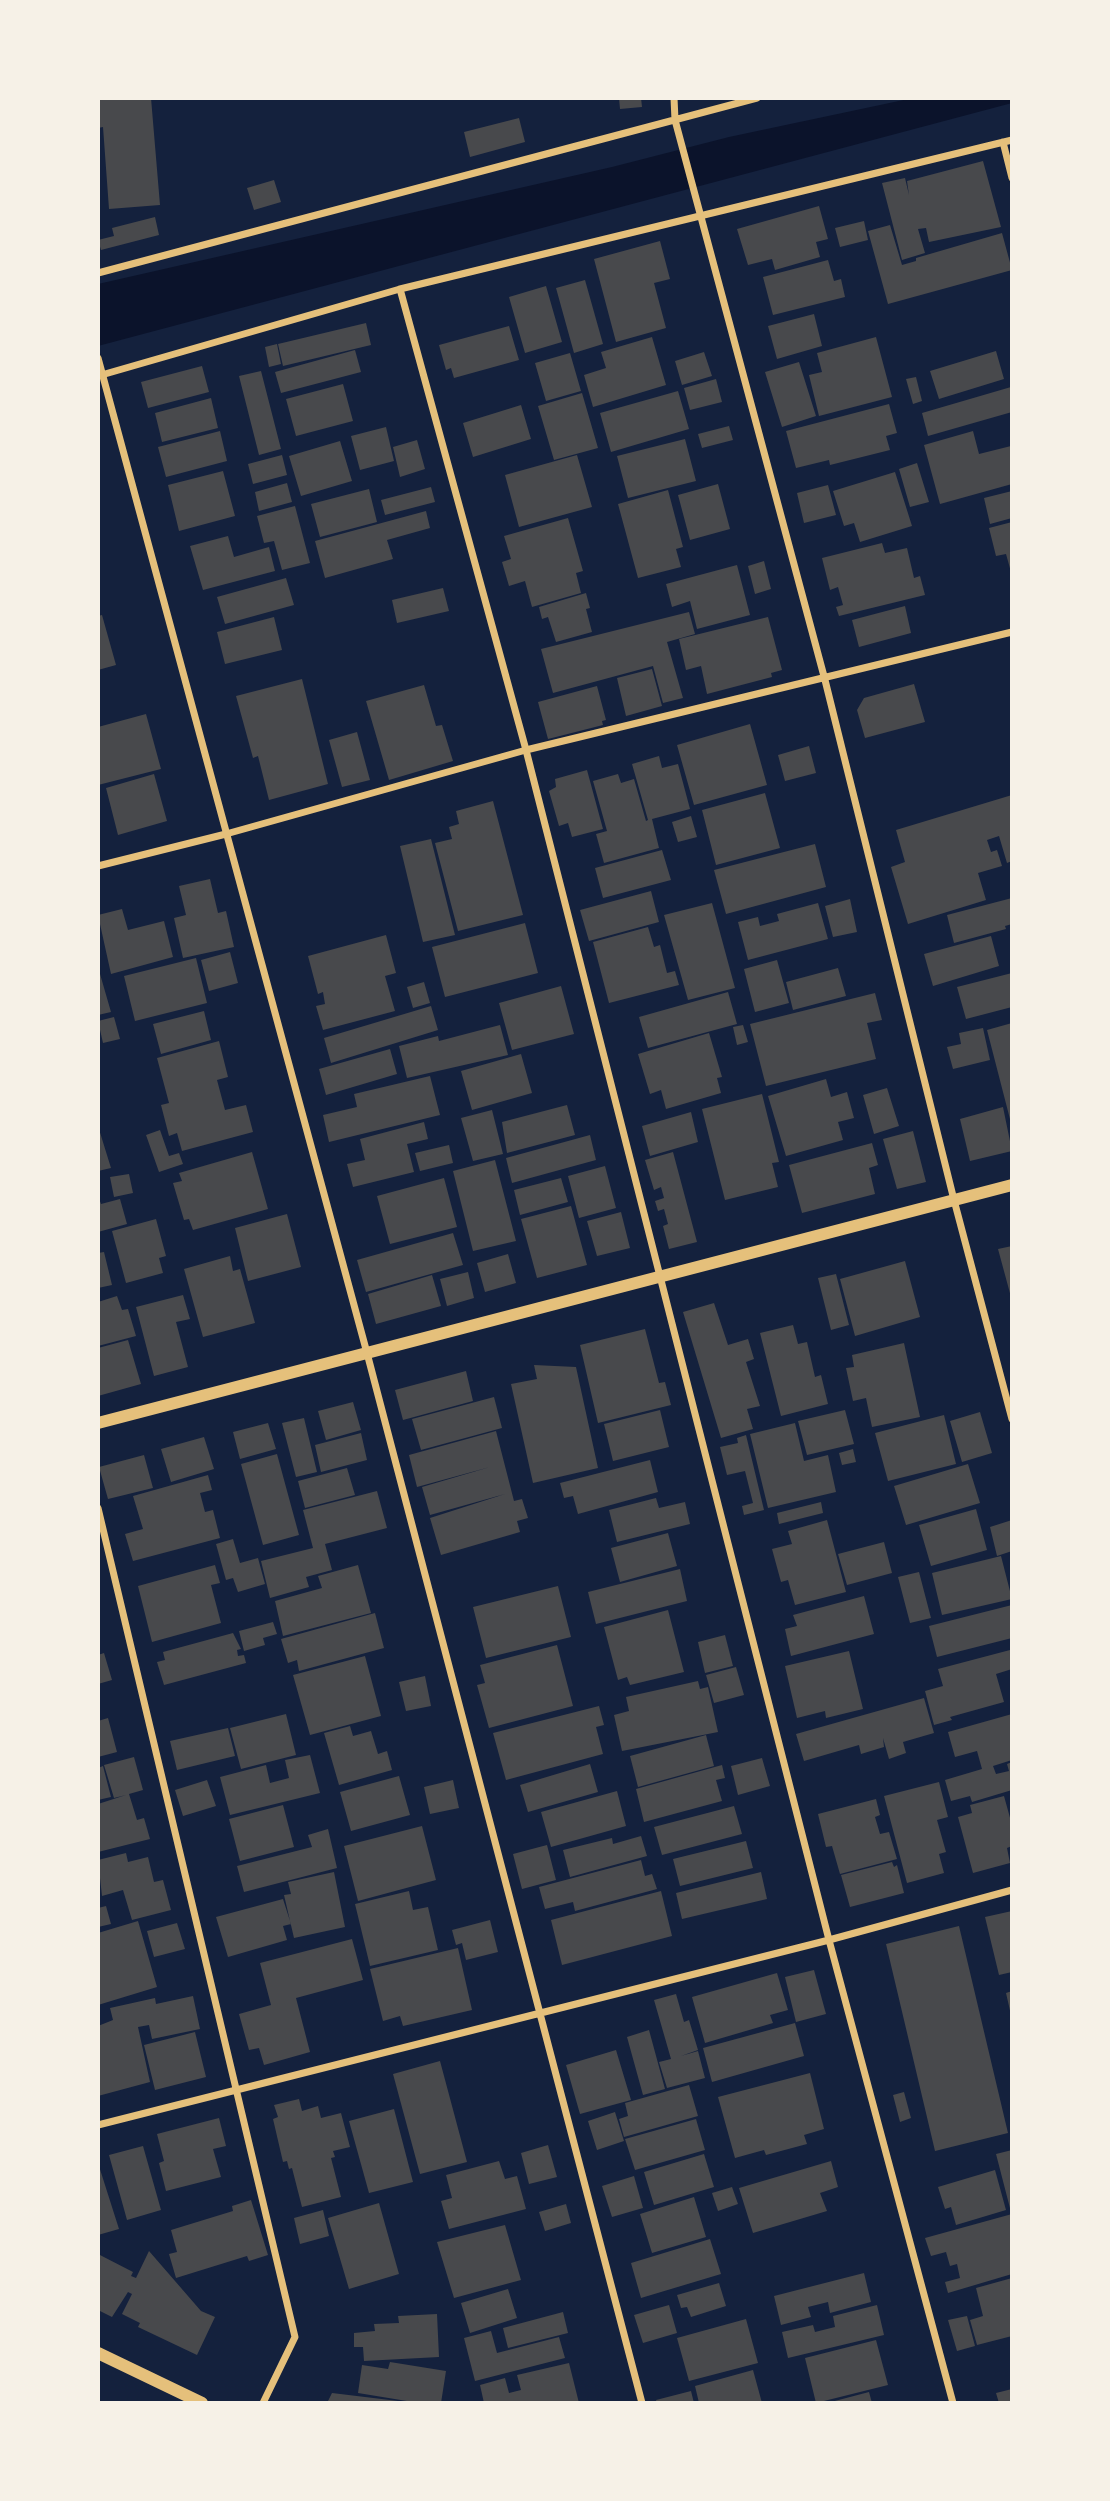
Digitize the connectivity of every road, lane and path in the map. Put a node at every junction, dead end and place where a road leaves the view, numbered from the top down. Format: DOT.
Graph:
graph roads {
  1 [pos="674,98"];
  2 [pos="757,98"];
  3 [pos="675,120"];
  4 [pos="1012,140"];
  5 [pos="1003,142"];
  6 [pos="1012,178"];
  7 [pos="701,217"];
  8 [pos="98,273"];
  9 [pos="400,289"];
  10 [pos="98,358"];
  11 [pos="100,375"];
  12 [pos="1012,632"];
  13 [pos="825,680"];
  14 [pos="526,750"];
  15 [pos="226,834"];
  16 [pos="98,866"];
  17 [pos="1012,1185"];
  18 [pos="954,1200"];
  19 [pos="659,1277"];
  20 [pos="367,1353"];
  21 [pos="1012,1419"];
  22 [pos="98,1423"];
  23 [pos="98,1508"];
  24 [pos="1012,1890"];
  25 [pos="829,1940"];
  26 [pos="539,2013"];
  27 [pos="238,2091"];
  28 [pos="98,2125"];
  29 [pos="98,2353"];
  30 [pos="202,2403"];
  31 [pos="263,2403"];
  32 [pos="642,2403"];
  33 [pos="953,2403"];
  1 -- 3 [label="street"];
  2 -- 3 [label="street"];
  3 -- 7 [label="street"];
  3 -- 8 [label="street"];
  4 -- 5 [label="street"];
  5 -- 6 [label="street"];
  5 -- 7 [label="street"];
  7 -- 9 [label="street"];
  7 -- 13 [label="street"];
  9 -- 11 [label="street"];
  9 -- 14 [label="street"];
  10 -- 11 [label="street"];
  11 -- 15 [label="street"];
  12 -- 13 [label="street"];
  13 -- 14 [label="street"];
  13 -- 18 [label="street"];
  14 -- 15 [label="street"];
  14 -- 19 [label="street"];
  15 -- 16 [label="street"];
  15 -- 20 [label="street"];
  17 -- 18 [label="street"];
  18 -- 19 [label="street"];
  18 -- 21 [label="street"];
  19 -- 20 [label="street"];
  19 -- 25 [label="street"];
  20 -- 22 [label="street"];
  20 -- 26 [label="street"];
  23 -- 27 [label="street"];
  24 -- 25 [label="street"];
  25 -- 26 [label="street"];
  25 -- 33 [label="street"];
  26 -- 27 [label="street"];
  26 -- 32 [label="street"];
  27 -- 28 [label="street"];
  27 -- 31 [label="street"];
  29 -- 30 [label="street"];
}
